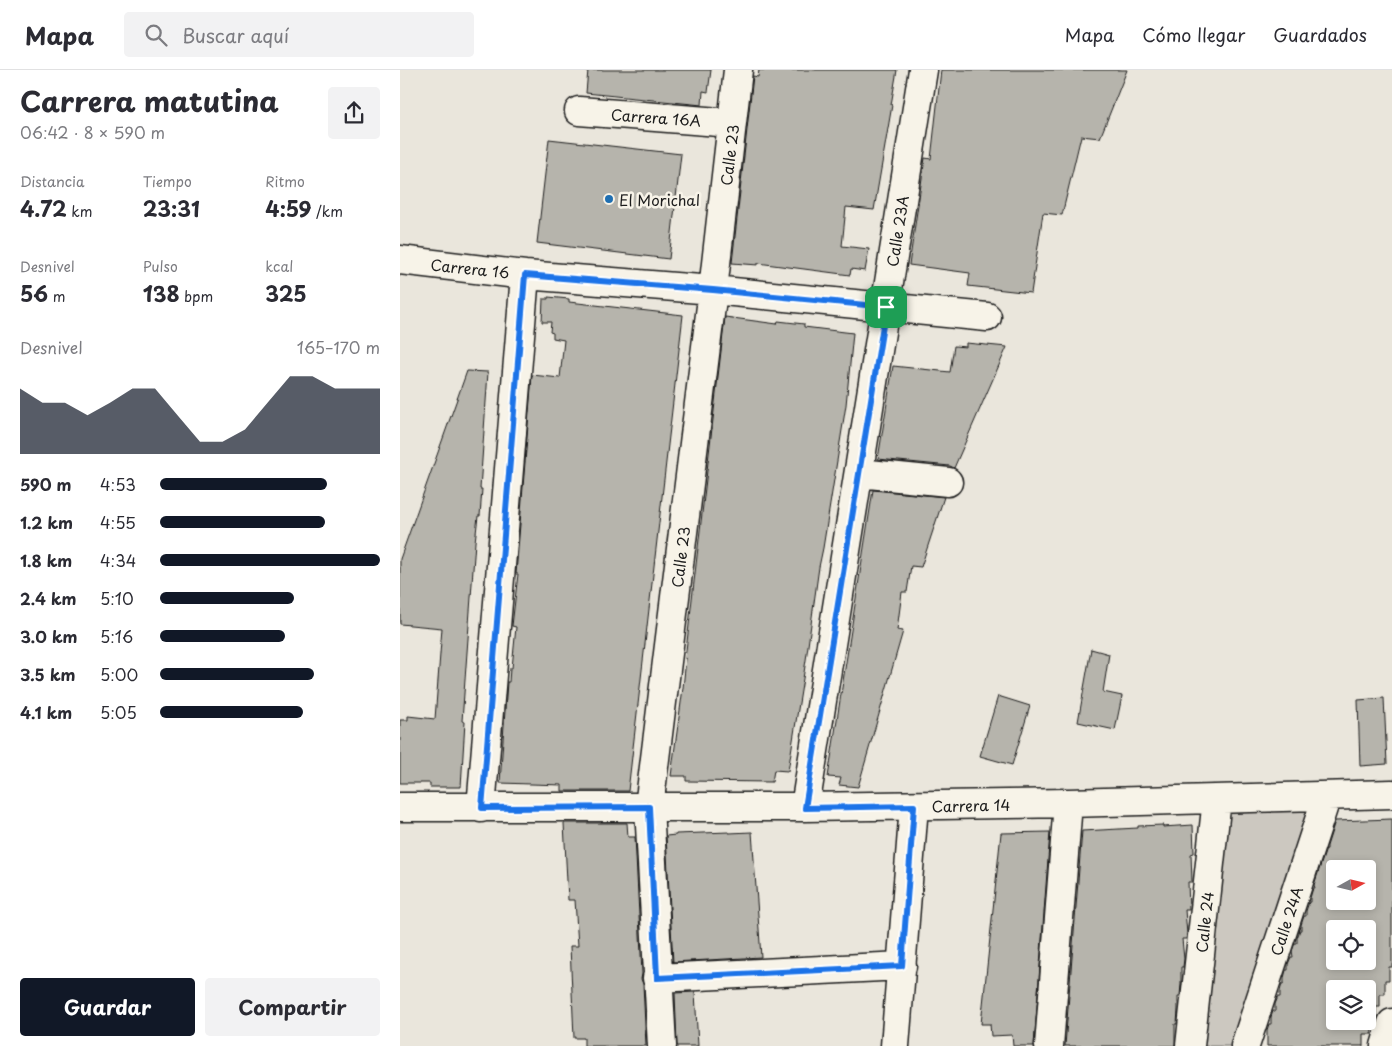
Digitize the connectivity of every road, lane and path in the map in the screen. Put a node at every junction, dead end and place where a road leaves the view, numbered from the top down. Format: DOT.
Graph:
graph roads {
  1 [pos="738,70"];
  2 [pos="923,70"];
  3 [pos="579,111"];
  4 [pos="732,123"];
  5 [pos="400,260"];
  6 [pos="525,275"];
  7 [pos="713,290"];
  8 [pos="886,307"];
  9 [pos="987,317"];
  10 [pos="859,473"];
  11 [pos="948,482"];
  12 [pos="1392,794"];
  13 [pos="1327,796"];
  14 [pos="1217,799"];
  15 [pos="1068,803"];
  16 [pos="914,806"];
  17 [pos="400,807"];
  18 [pos="649,807"];
  19 [pos="482,808"];
  20 [pos="805,808"];
  21 [pos="902,966"];
  22 [pos="657,978"];
  23 [pos="1392,1023"];
  24 [pos="662,1046"];
  25 [pos="895,1046"];
  26 [pos="1049,1046"];
  27 [pos="1190,1046"];
  28 [pos="1245,1046"];
  29 [pos="1385,1046"];
  1 -- 4 [label="street, Calle 23"];
  2 -- 8 [label="street, Calle 23A"];
  3 -- 4 [label="street, Carrera 16A"];
  4 -- 7 [label="street, Calle 23"];
  5 -- 6 [label="street, Carrera 16"];
  6 -- 7 [label="street, Carrera 16"];
  6 -- 19 [label="street"];
  7 -- 8 [label="street, Carrera 16"];
  7 -- 18 [label="street, Calle 23"];
  8 -- 9 [label="street, Carrera 16"];
  8 -- 10 [label="street, Calle 23A"];
  10 -- 11 [label="street"];
  10 -- 20 [label="street, Calle 23A"];
  12 -- 13 [label="street, Carrera 14"];
  13 -- 14 [label="street, Carrera 14"];
  13 -- 28 [label="street, Calle 24A"];
  14 -- 15 [label="street, Carrera 14"];
  14 -- 27 [label="street, Calle 24"];
  15 -- 16 [label="street, Carrera 14"];
  15 -- 26 [label="street"];
  16 -- 20 [label="street, Carrera 14"];
  16 -- 21 [label="street"];
  17 -- 19 [label="street, Carrera 14"];
  18 -- 19 [label="street, Carrera 14"];
  18 -- 20 [label="street, Carrera 14"];
  18 -- 22 [label="street, Calle 23"];
  21 -- 22 [label="street"];
  21 -- 25 [label="street"];
  22 -- 24 [label="street, Calle 23"];
  23 -- 29 [label="street"];
}
